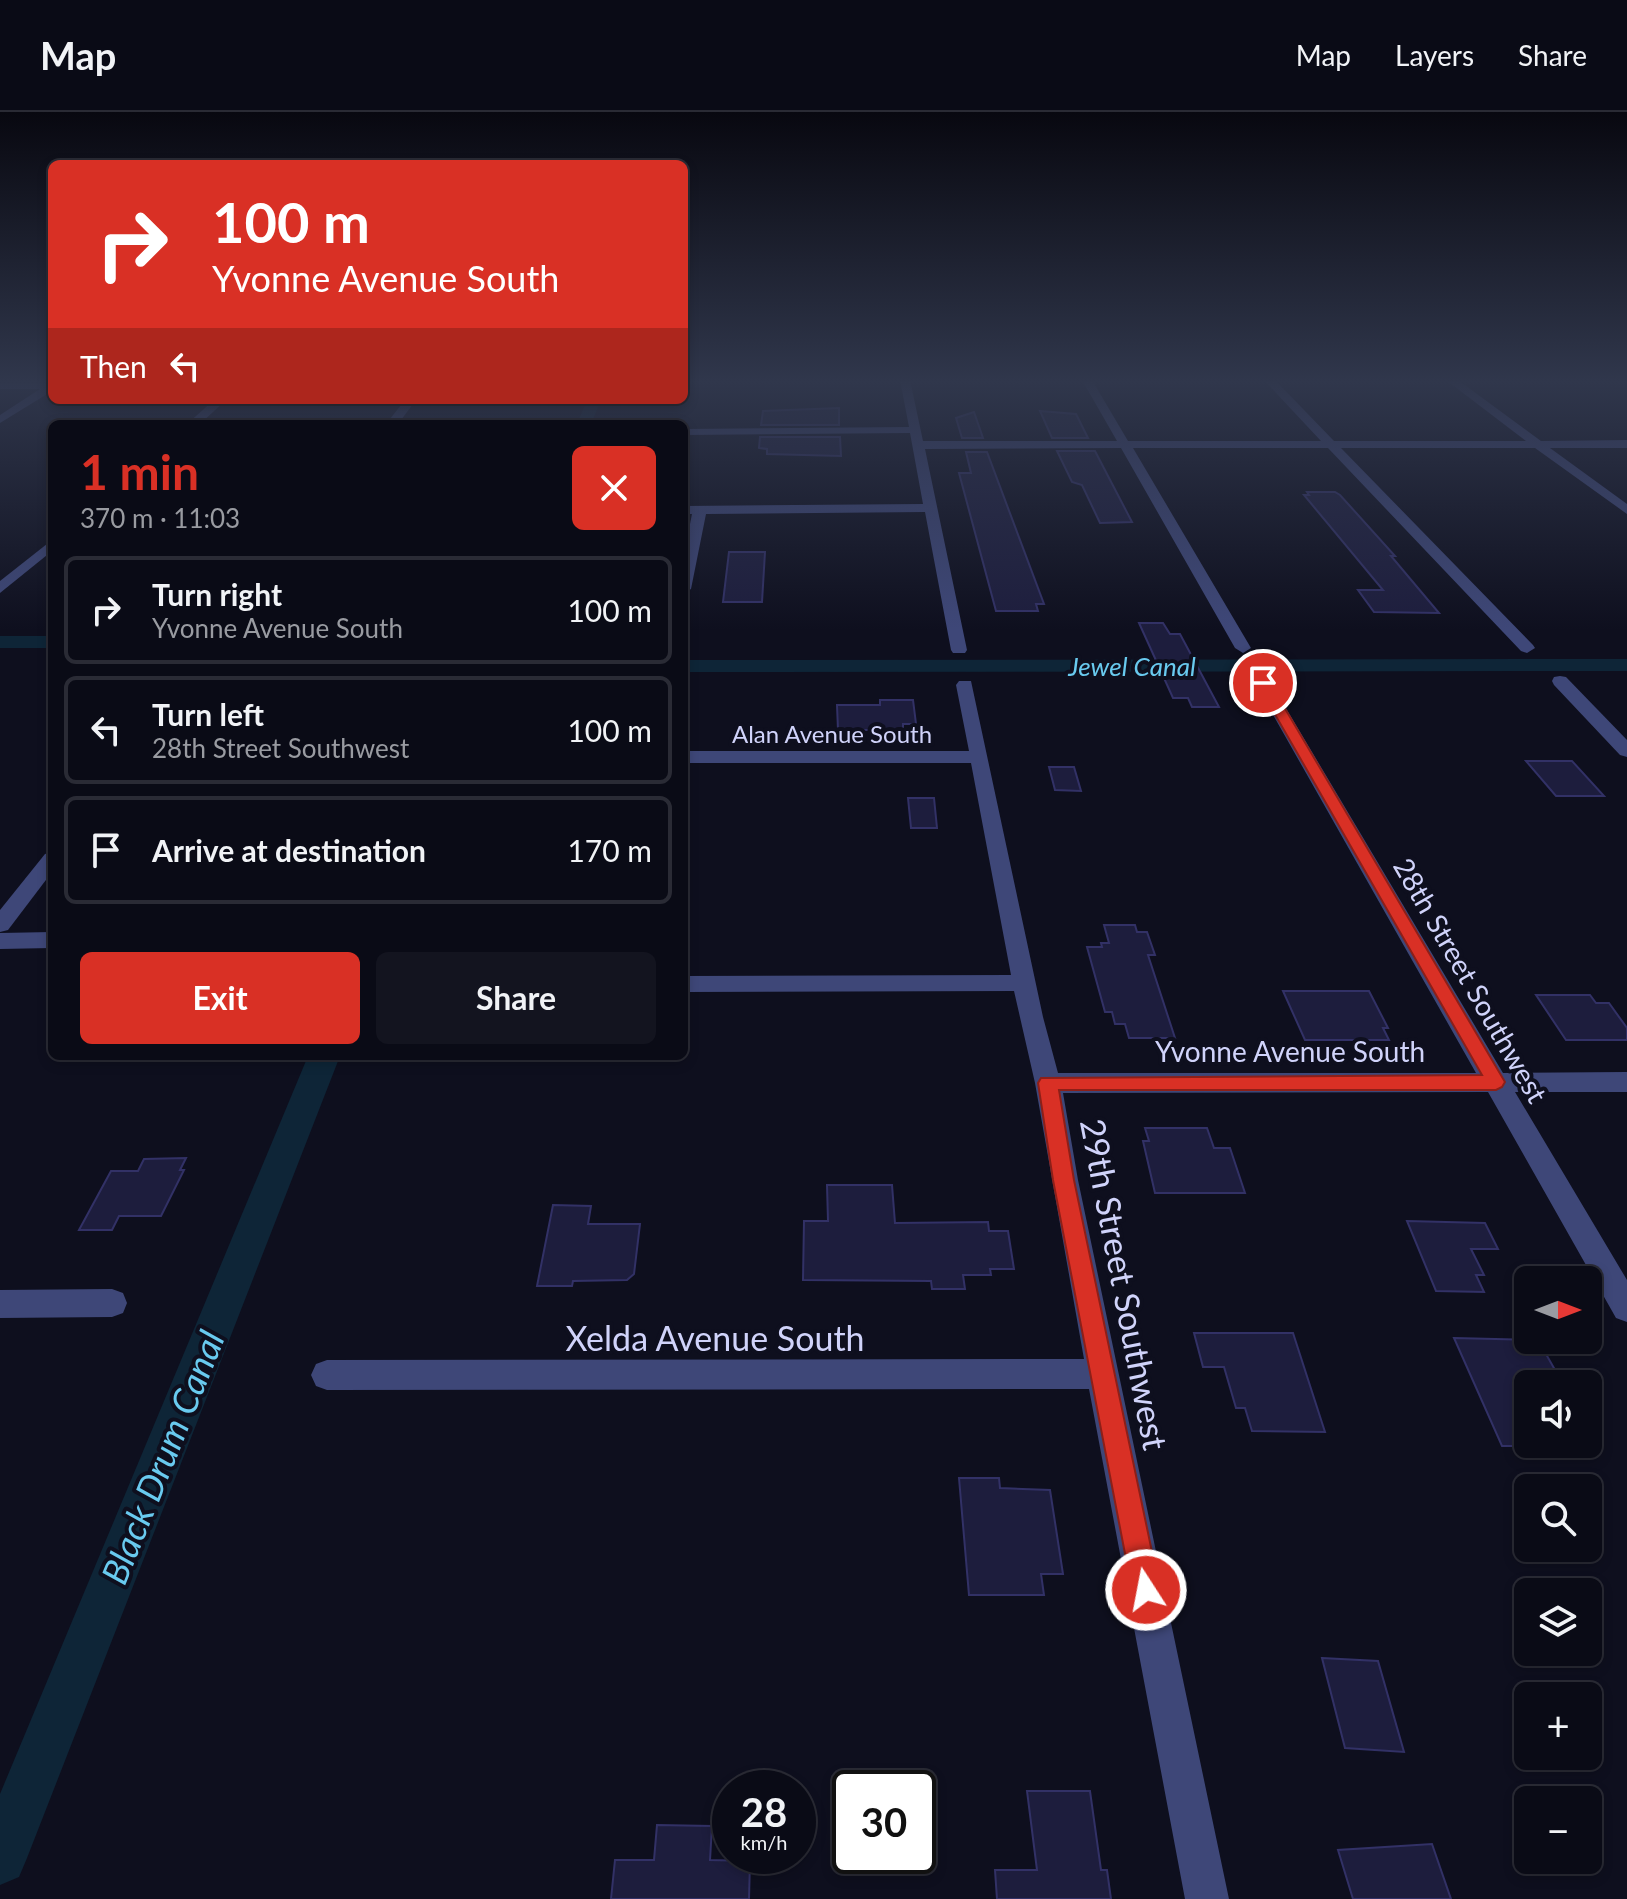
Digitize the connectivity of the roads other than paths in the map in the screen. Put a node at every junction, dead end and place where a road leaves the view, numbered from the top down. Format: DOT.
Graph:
graph roads {
  1 [pos="921,463"];
  2 [pos="1136,463"];
  3 [pos="1351,463"];
  4 [pos="1564,463"];
  5 [pos="930,508"];
  6 [pos="700,509"];
  7 [pos="688,510"];
  8 [pos="1627,510"];
  9 [pos="48,547"];
  10 [pos="688,569"];
  11 [pos="0,589"];
  12 [pos="1243,648"];
  13 [pos="1527,648"];
  14 [pos="959,650"];
  15 [pos="1560,681"];
  16 [pos="1263,683"];
  17 [pos="965,685"];
  18 [pos="1627,751"];
  19 [pos="688,757"];
  20 [pos="979,757"];
  21 [pos="48,863"];
  22 [pos="0,925"];
  23 [pos="48,940"];
  24 [pos="0,941"];
  25 [pos="1024,983"];
  26 [pos="688,984"];
  27 [pos="1496,1082"];
  28 [pos="1627,1082"];
  29 [pos="1048,1083"];
  30 [pos="112,1303"];
  31 [pos="0,1304"];
  32 [pos="1627,1308"];
  33 [pos="1103,1374"];
  34 [pos="327,1375"];
  35 [pos="1207,1899"];
  1 -- 5 [label="street"];
  2 -- 12 [label="street"];
  3 -- 13 [label="street"];
  4 -- 8 [label="street"];
  5 -- 6 [label="street"];
  5 -- 14 [label="street"];
  6 -- 7 [label="street"];
  6 -- 10 [label="street"];
  9 -- 11 [label="street"];
  15 -- 18 [label="street"];
  16 -- 27 [label="street, 28th Street Southwest"];
  17 -- 20 [label="street, 29th Street Southwest"];
  19 -- 20 [label="street, Alan Avenue South"];
  20 -- 25 [label="street, 29th Street Southwest"];
  21 -- 22 [label="street"];
  23 -- 24 [label="street"];
  25 -- 26 [label="street"];
  25 -- 29 [label="street, 29th Street Southwest"];
  27 -- 28 [label="street, Yvonne Avenue South"];
  27 -- 29 [label="street, Yvonne Avenue South"];
  27 -- 32 [label="street, 28th Street Southwest"];
  29 -- 33 [label="street, 29th Street Southwest"];
  30 -- 31 [label="street"];
  33 -- 34 [label="street, Xelda Avenue South"];
  33 -- 35 [label="street, 29th Street Southwest"];
}
